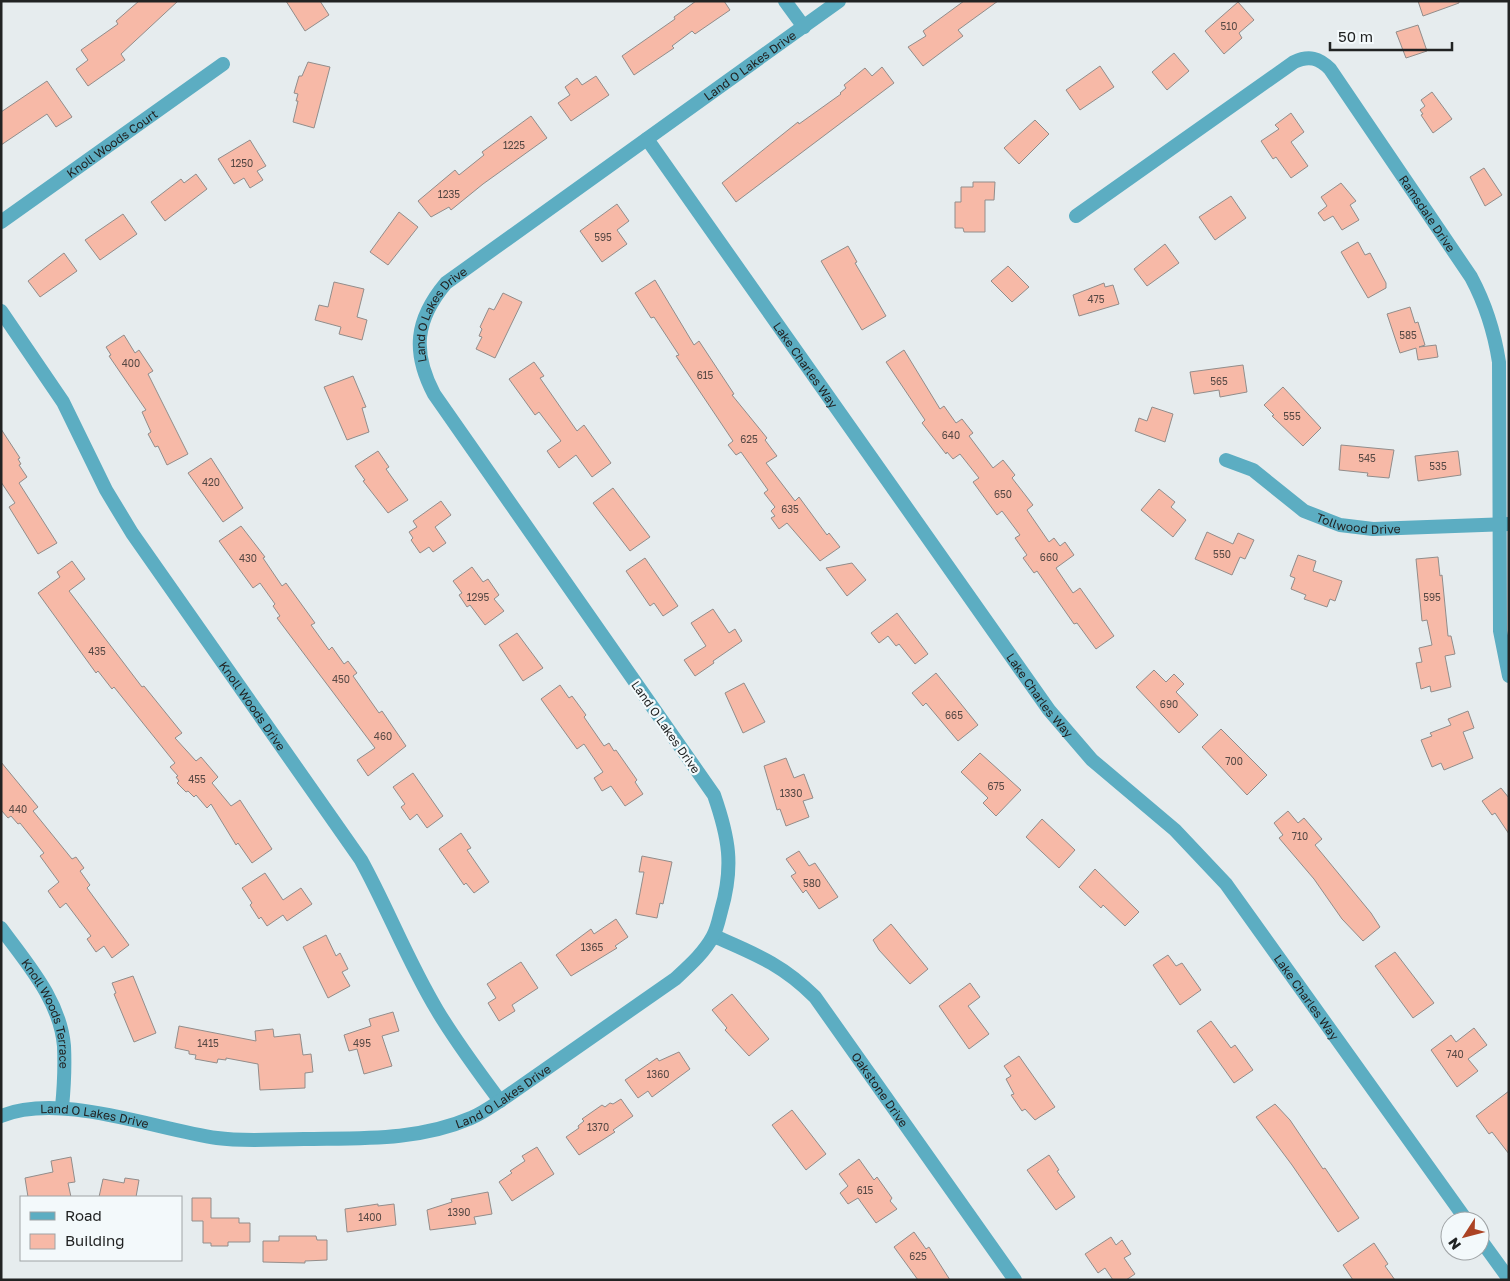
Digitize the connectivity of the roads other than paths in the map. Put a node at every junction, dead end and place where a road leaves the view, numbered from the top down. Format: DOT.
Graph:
graph roads {
  1 [pos="785,1"];
  2 [pos="839,1"];
  3 [pos="804,27"];
  4 [pos="222,64"];
  5 [pos="647,139"];
  6 [pos="1076,216"];
  7 [pos="1,222"];
  8 [pos="1,311"];
  9 [pos="1226,460"];
  10 [pos="1504,524"];
  11 [pos="1509,676"];
  12 [pos="1,928"];
  13 [pos="714,936"];
  14 [pos="500,1101"];
  15 [pos="62,1108"];
  16 [pos="1,1116"];
  17 [pos="1460,1211"];
  18 [pos="1490,1253"];
  19 [pos="1013,1279"];
  20 [pos="1509,1279"];
  1 -- 3 [label="street"];
  2 -- 3 [label="street, Land O Lakes Drive"];
  3 -- 5 [label="street, Land O Lakes Drive"];
  4 -- 7 [label="street, Knoll Woods Court"];
  5 -- 13 [label="street, Land O Lakes Drive"];
  5 -- 17 [label="street, Lake Charles Way"];
  6 -- 10 [label="street, Ramsdale Drive"];
  8 -- 14 [label="street, Knoll Woods Drive"];
  9 -- 10 [label="street, Tollwood Drive"];
  10 -- 11 [label="street, Ramsdale Drive"];
  12 -- 15 [label="street, Knoll Woods Terrace"];
  13 -- 14 [label="street, Land O Lakes Drive"];
  13 -- 19 [label="street, Oakstone Drive"];
  14 -- 15 [label="street, Land O Lakes Drive"];
  15 -- 16 [label="street, Land O Lakes Drive"];
  18 -- 20 [label="street"];
}
